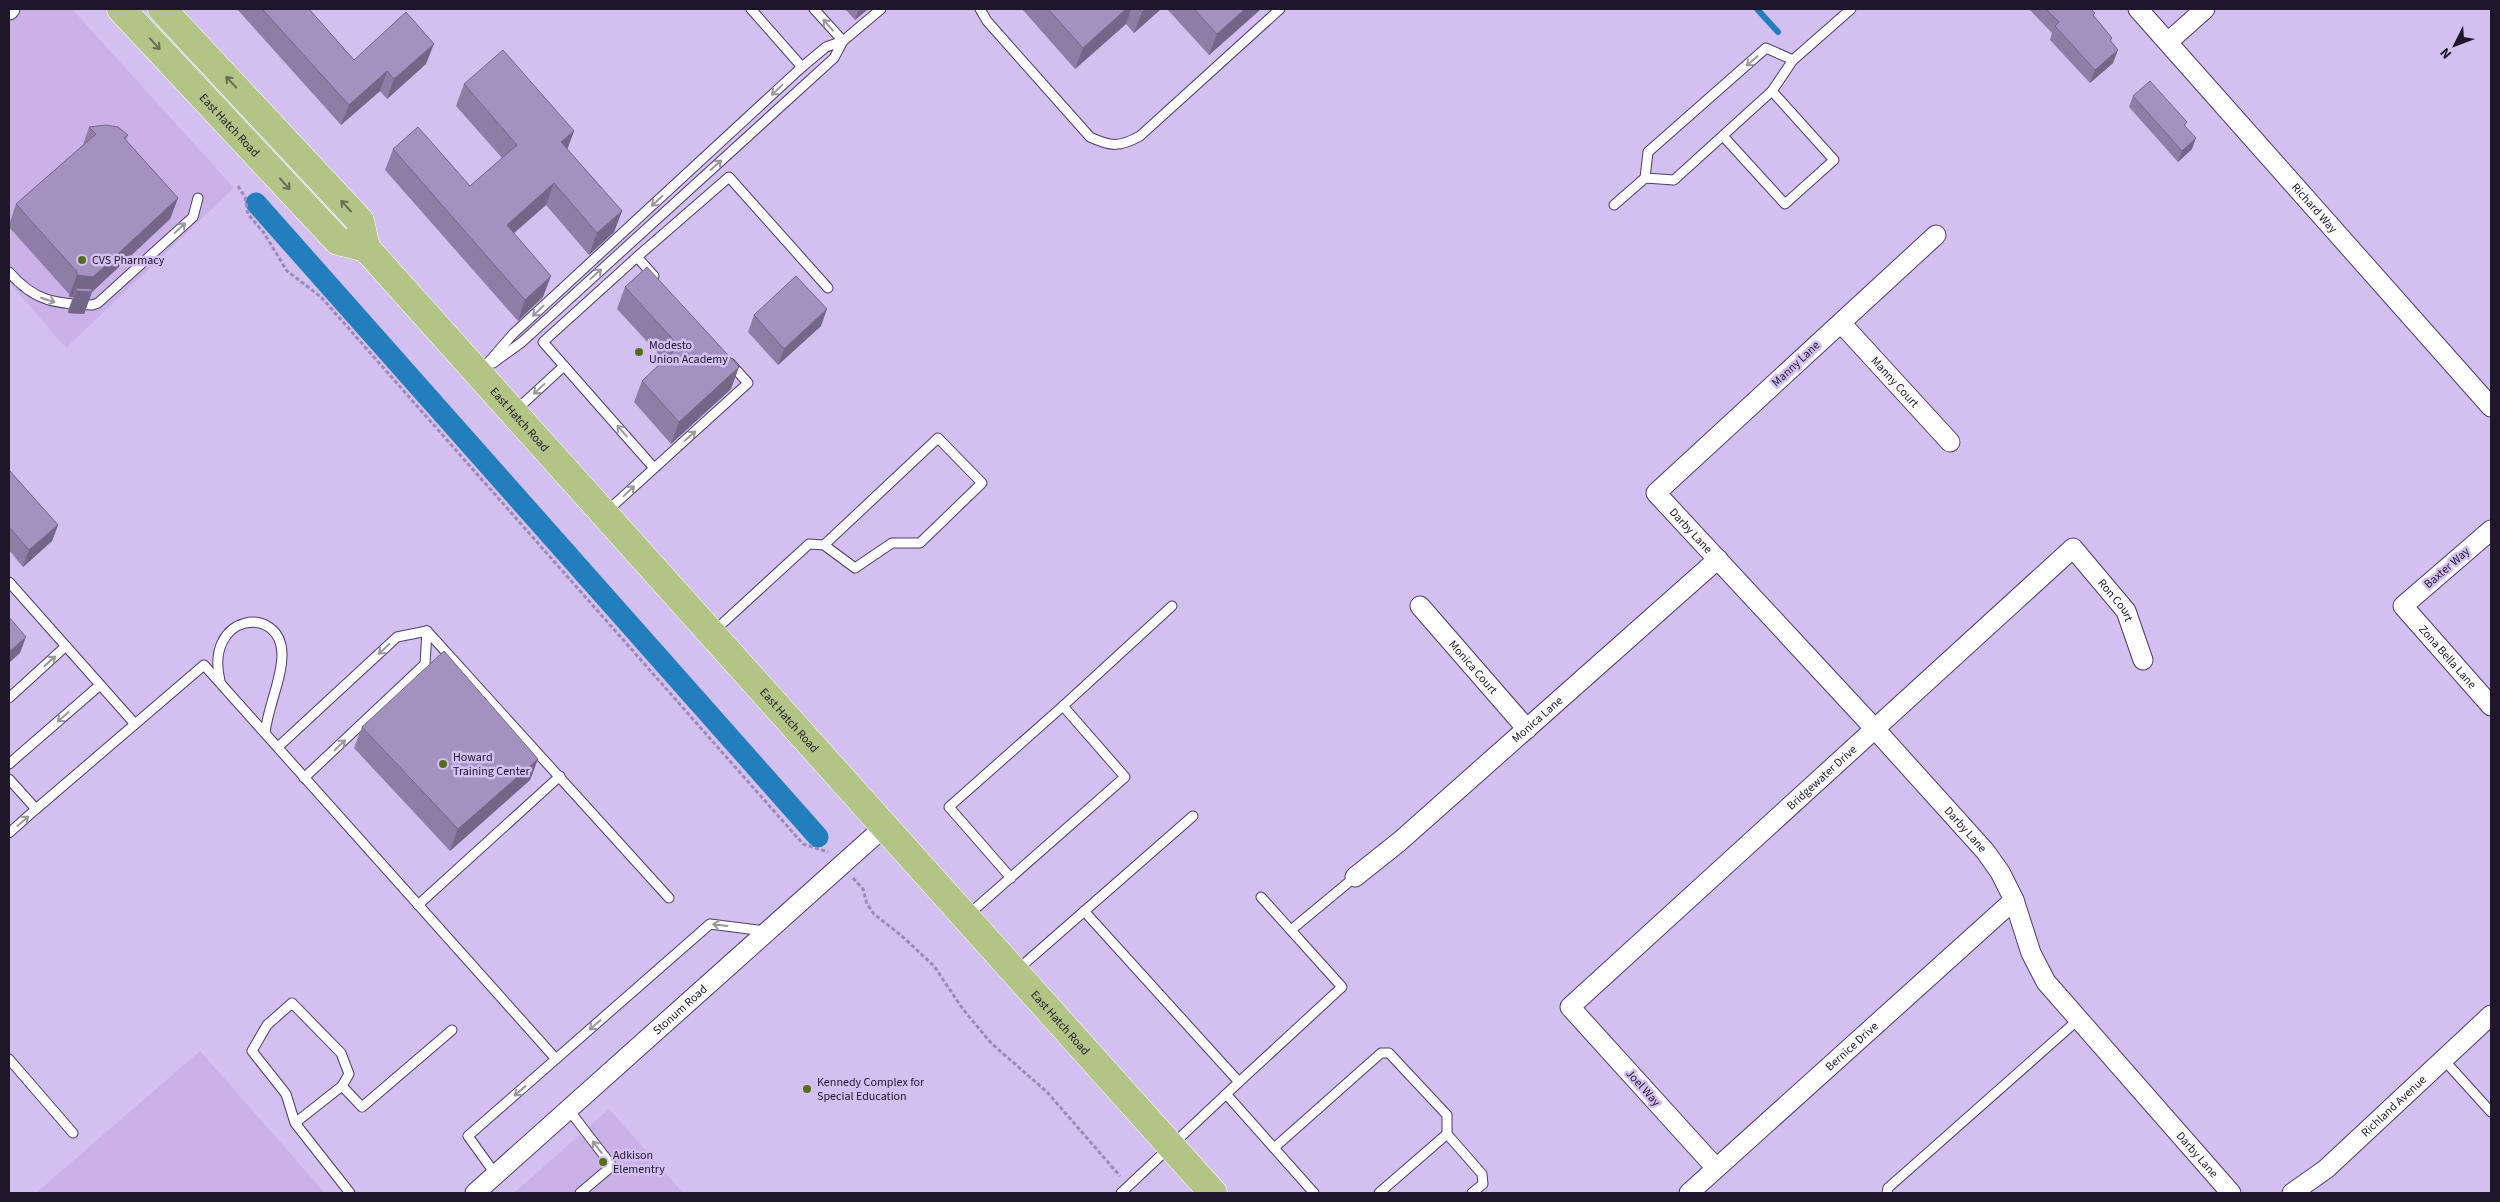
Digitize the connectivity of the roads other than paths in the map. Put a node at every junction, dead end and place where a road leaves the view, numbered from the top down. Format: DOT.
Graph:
graph roads {
  1 [pos="121,9"];
  2 [pos="162,9"];
  3 [pos="751,9"];
  4 [pos="814,9"];
  5 [pos="881,9"];
  6 [pos="980,9"];
  7 [pos="1280,9"];
  8 [pos="1851,9"];
  9 [pos="2138,9"];
  10 [pos="2205,9"];
  11 [pos="843,41"];
  12 [pos="2168,42"];
  13 [pos="1794,60"];
  14 [pos="802,67"];
  15 [pos="1772,91"];
  16 [pos="1723,136"];
  17 [pos="1645,178"];
  18 [pos="198,198"];
  19 [pos="1614,205"];
  20 [pos="618,223"];
  21 [pos="625,230"];
  22 [pos="1936,236"];
  23 [pos="634,240"];
  24 [pos="366,248"];
  25 [pos="637,257"];
  26 [pos="9,272"];
  27 [pos="663,286"];
  28 [pos="828,288"];
  29 [pos="1841,323"];
  30 [pos="722,353"];
  31 [pos="564,366"];
  32 [pos="478,374"];
  33 [pos="2491,407"];
  34 [pos="513,413"];
  35 [pos="1950,442"];
  36 [pos="654,468"];
  37 [pos="1656,493"];
  38 [pos="604,514"];
  39 [pos="2491,530"];
  40 [pos="824,545"];
  41 [pos="2073,548"];
  42 [pos="1718,559"];
  43 [pos="9,582"];
  44 [pos="1172,606"];
  45 [pos="1420,606"];
  46 [pos="2403,606"];
  47 [pos="427,630"];
  48 [pos="711,634"];
  49 [pos="66,646"];
  50 [pos="2143,660"];
  51 [pos="221,684"];
  52 [pos="100,685"];
  53 [pos="9,698"];
  54 [pos="1063,706"];
  55 [pos="2491,706"];
  56 [pos="135,724"];
  57 [pos="1527,729"];
  58 [pos="1875,729"];
  59 [pos="265,733"];
  60 [pos="278,747"];
  61 [pos="9,764"];
  62 [pos="560,776"];
  63 [pos="304,778"];
  64 [pos="9,779"];
  65 [pos="36,809"];
  66 [pos="1192,816"];
  67 [pos="884,827"];
  68 [pos="9,834"];
  69 [pos="1355,877"];
  70 [pos="1011,878"];
  71 [pos="1261,897"];
  72 [pos="669,898"];
  73 [pos="2014,900"];
  74 [pos="418,905"];
  75 [pos="1084,911"];
  76 [pos="966,917"];
  77 [pos="1290,930"];
  78 [pos="768,931"];
  79 [pos="1015,972"];
  80 [pos="1570,1007"];
  81 [pos="2491,1015"];
  82 [pos="2079,1019"];
  83 [pos="452,1030"];
  84 [pos="9,1059"];
  85 [pos="556,1059"];
  86 [pos="2444,1060"];
  87 [pos="1239,1082"];
  88 [pos="342,1086"];
  89 [pos="1226,1094"];
  90 [pos="569,1110"];
  91 [pos="2491,1112"];
  92 [pos="295,1123"];
  93 [pos="73,1133"];
  94 [pos="1447,1134"];
  95 [pos="1171,1147"];
  96 [pos="1274,1148"];
  97 [pos="1716,1168"];
  98 [pos="496,1175"];
  99 [pos="350,1193"];
  100 [pos="475,1193"];
  101 [pos="580,1193"];
  102 [pos="1121,1193"];
  103 [pos="1212,1193"];
  104 [pos="1314,1193"];
  105 [pos="1379,1193"];
  106 [pos="1472,1193"];
  107 [pos="1689,1193"];
  108 [pos="1887,1193"];
  109 [pos="2231,1193"];
  110 [pos="2292,1193"];
  1 -- 24 [label="main road, East Hatch Road, one-way"];
  24 -- 2 [label="main road, East Hatch Road, one-way"];
  3 -- 14 [label="lane"];
  11 -- 4 [label="lane, one-way"];
  5 -- 11 [label="lane"];
  6 -- 7 [label="lane"];
  8 -- 13 [label="lane"];
  9 -- 12 [label="street, Richard Way"];
  10 -- 12 [label="street"];
  11 -- 14 [label="lane"];
  23 -- 11 [label="lane, one-way"];
  12 -- 33 [label="street, Richard Way"];
  13 -- 15 [label="lane"];
  13 -- 17 [label="lane, one-way"];
  14 -- 21 [label="lane, one-way"];
  15 -- 16 [label="lane"];
  15 -- 16 [label="lane"];
  16 -- 17 [label="lane"];
  17 -- 19 [label="lane"];
  26 -- 18 [label="lane, one-way"];
  20 -- 21 [label="lane"];
  21 -- 23 [label="lane"];
  21 -- 32 [label="lane, one-way"];
  22 -- 29 [label="street, Manny Lane"];
  32 -- 23 [label="lane, one-way"];
  24 -- 32 [label="main road, East Hatch Road"];
  25 -- 27 [label="lane"];
  25 -- 28 [label="lane"];
  25 -- 31 [label="lane"];
  29 -- 35 [label="street, Manny Court"];
  29 -- 37 [label="street, Manny Lane"];
  36 -- 30 [label="lane, one-way"];
  31 -- 34 [label="lane, one-way"];
  36 -- 31 [label="lane, one-way"];
  32 -- 34 [label="main road, East Hatch Road"];
  34 -- 38 [label="main road, East Hatch Road"];
  38 -- 36 [label="lane, one-way"];
  37 -- 42 [label="street, Darby Lane"];
  38 -- 48 [label="main road, East Hatch Road"];
  39 -- 46 [label="street, Baxter Way"];
  40 -- 40 [label="lane"];
  40 -- 48 [label="lane"];
  41 -- 50 [label="street, Ron Court"];
  41 -- 58 [label="street, Bridgewater Drive"];
  42 -- 57 [label="street, Monica Lane"];
  42 -- 58 [label="street, Darby Lane"];
  43 -- 49 [label="lane"];
  44 -- 54 [label="lane"];
  45 -- 57 [label="street, Monica Court"];
  46 -- 55 [label="street, Zona Bella Lane"];
  47 -- 60 [label="lane, one-way"];
  47 -- 62 [label="lane"];
  63 -- 47 [label="lane, one-way"];
  48 -- 67 [label="main road, East Hatch Road"];
  49 -- 52 [label="lane"];
  53 -- 49 [label="lane, one-way"];
  51 -- 56 [label="lane"];
  51 -- 59 [label="lane"];
  51 -- 59 [label="lane"];
  52 -- 56 [label="lane"];
  52 -- 61 [label="lane, one-way"];
  54 -- 70 [label="lane"];
  54 -- 70 [label="lane"];
  56 -- 65 [label="lane"];
  57 -- 69 [label="street, Monica Lane"];
  58 -- 73 [label="street, Darby Lane"];
  58 -- 80 [label="street, Bridgewater Drive"];
  59 -- 60 [label="lane"];
  60 -- 63 [label="lane"];
  62 -- 72 [label="lane"];
  62 -- 74 [label="lane"];
  63 -- 74 [label="lane"];
  64 -- 65 [label="lane"];
  68 -- 65 [label="lane, one-way"];
  66 -- 75 [label="lane"];
  67 -- 76 [label="main road, East Hatch Road"];
  67 -- 78 [label="street, Stonum Road"];
  69 -- 77 [label="lane"];
  70 -- 76 [label="lane"];
  71 -- 77 [label="lane"];
  73 -- 82 [label="street, Darby Lane"];
  73 -- 97 [label="street, Bernice Drive"];
  74 -- 85 [label="lane"];
  75 -- 79 [label="lane"];
  75 -- 87 [label="lane"];
  76 -- 79 [label="main road, East Hatch Road"];
  77 -- 87 [label="lane"];
  78 -- 85 [label="lane, one-way"];
  78 -- 90 [label="street, Stonum Road"];
  79 -- 95 [label="main road, East Hatch Road"];
  80 -- 97 [label="street, Joel Way"];
  81 -- 86 [label="street, Richland Avenue"];
  82 -- 108 [label="lane"];
  82 -- 109 [label="street, Darby Lane"];
  83 -- 88 [label="lane"];
  84 -- 93 [label="lane"];
  85 -- 98 [label="lane, one-way"];
  86 -- 91 [label="lane"];
  86 -- 110 [label="street, Richland Avenue"];
  87 -- 89 [label="lane"];
  88 -- 92 [label="lane"];
  88 -- 92 [label="lane"];
  89 -- 95 [label="lane"];
  89 -- 96 [label="lane"];
  90 -- 98 [label="street, Stonum Road"];
  101 -- 90 [label="lane, one-way"];
  92 -- 99 [label="lane"];
  94 -- 96 [label="lane"];
  94 -- 105 [label="lane"];
  94 -- 106 [label="lane"];
  95 -- 102 [label="lane"];
  95 -- 103 [label="main road, East Hatch Road"];
  96 -- 104 [label="lane"];
  97 -- 107 [label="street, Bernice Drive"];
  98 -- 100 [label="street, Stonum Road"];
}
